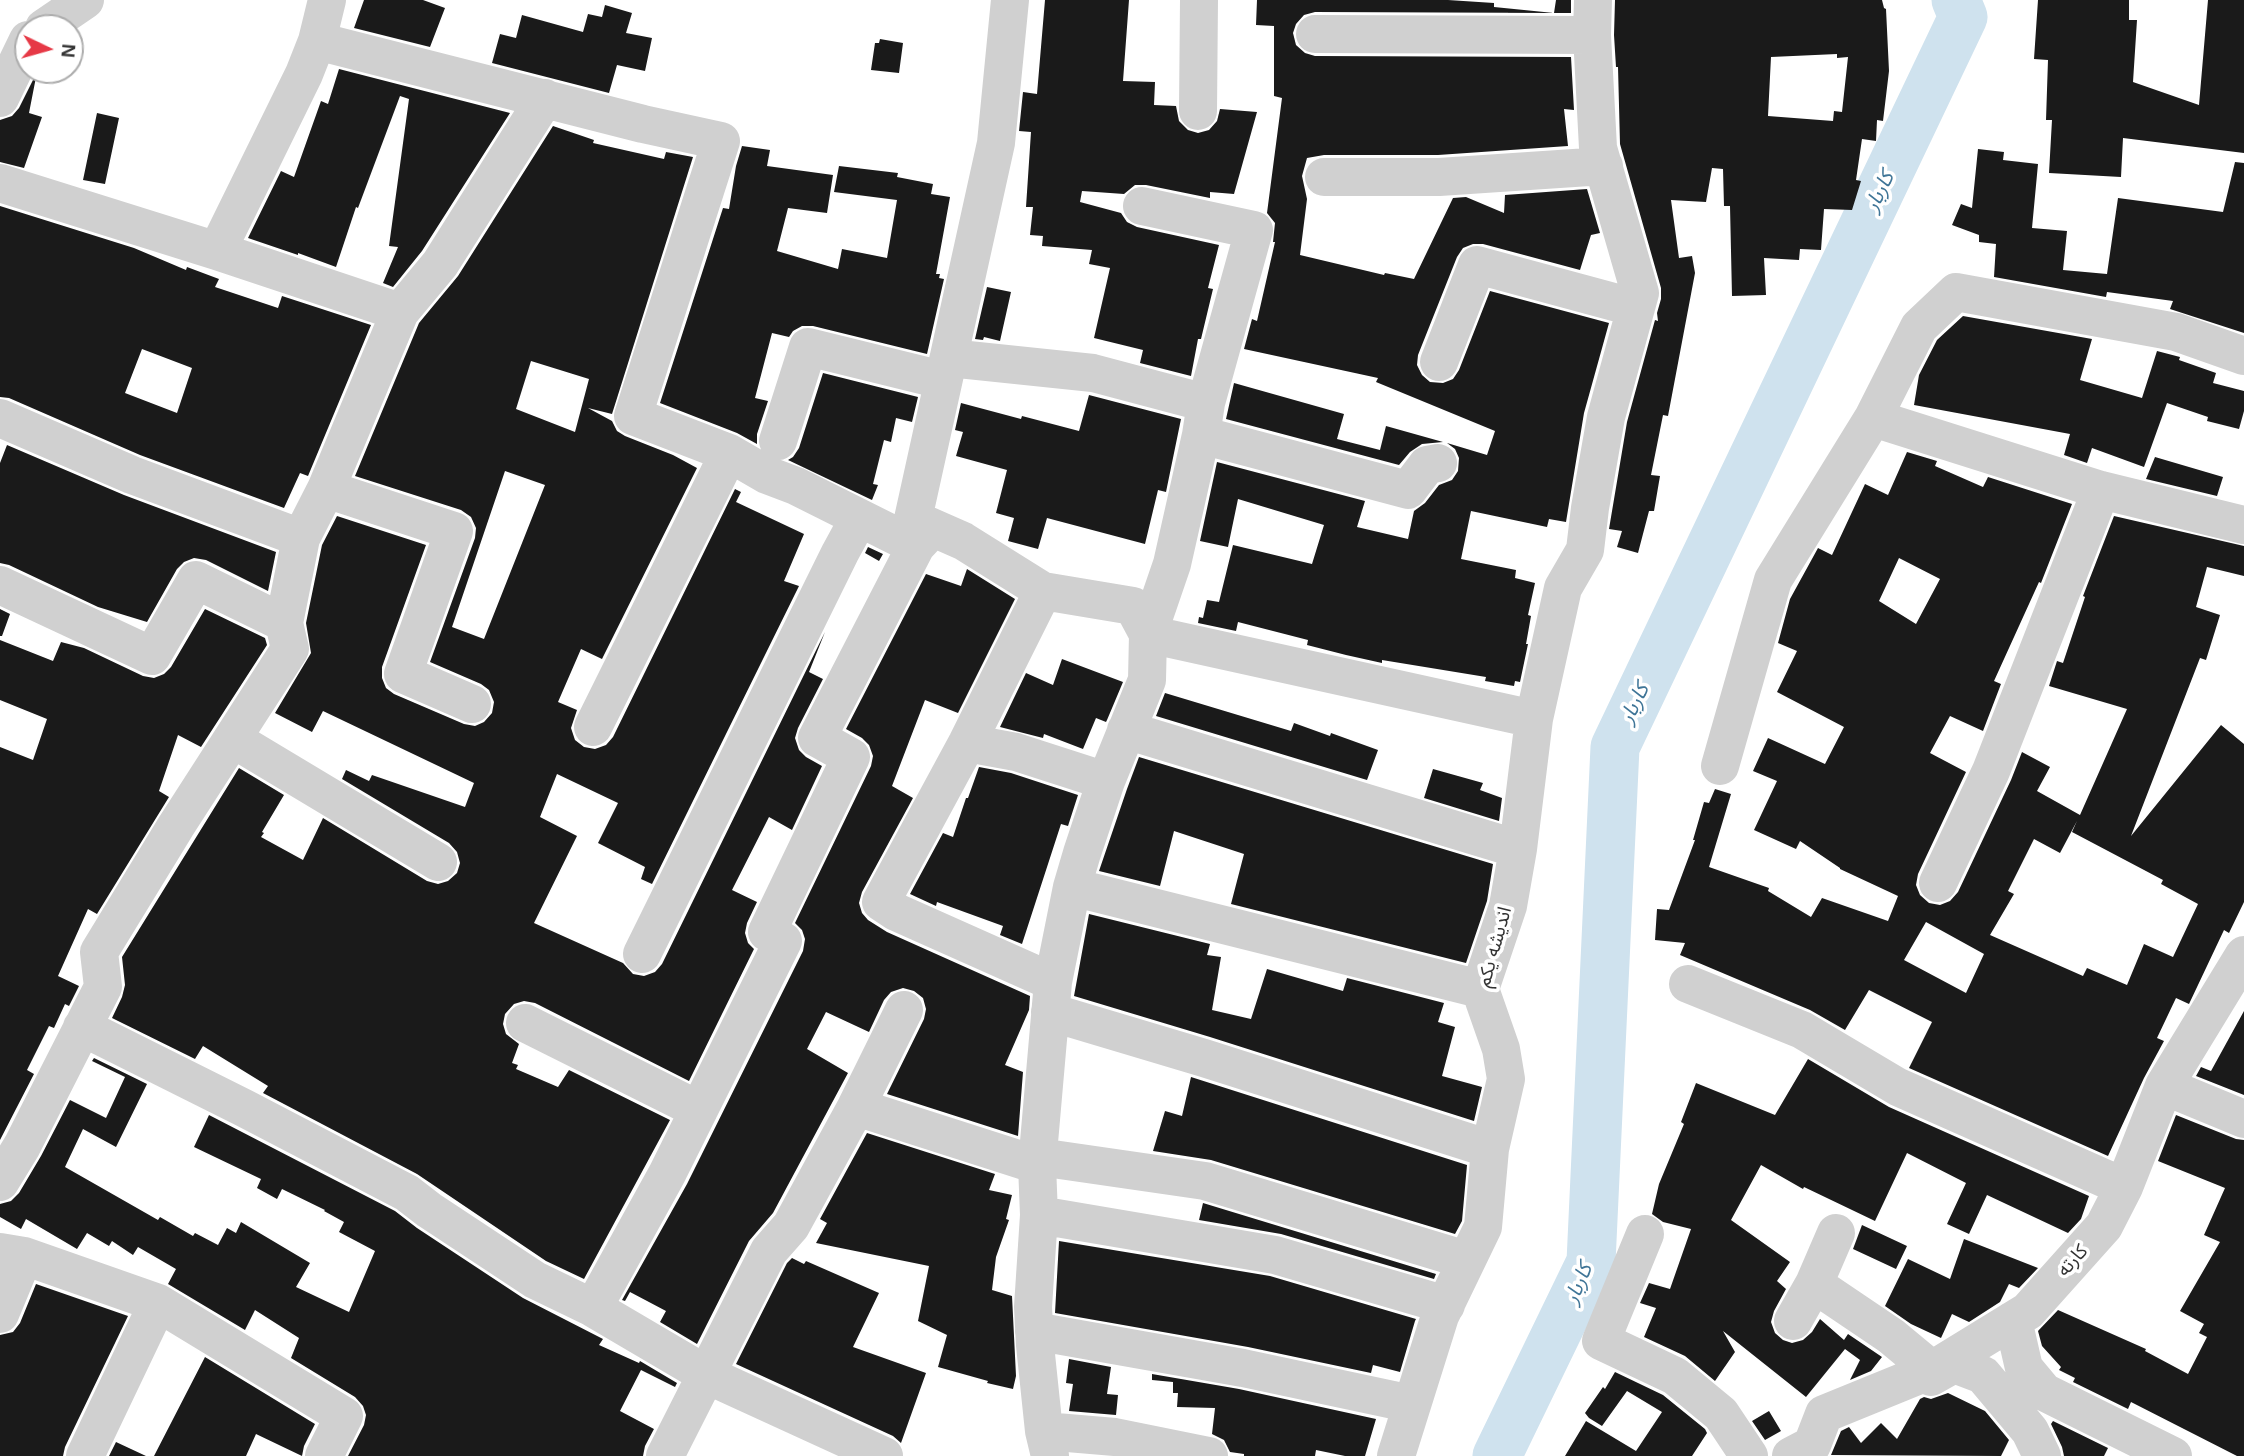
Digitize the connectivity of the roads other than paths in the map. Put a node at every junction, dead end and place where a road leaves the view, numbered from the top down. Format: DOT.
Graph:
graph roads {
  1 [pos="85,0"];
  2 [pos="327,0"];
  3 [pos="1010,0"];
  4 [pos="1199,0"];
  5 [pos="64,14"];
  6 [pos="1592,18"];
  7 [pos="1315,34"];
  8 [pos="317,41"];
  9 [pos="14,68"];
  10 [pos="0,98"];
  11 [pos="545,98"];
  12 [pos="1198,111"];
  13 [pos="1604,166"];
  14 [pos="1324,177"];
  15 [pos="0,183"];
  16 [pos="1142,206"];
  17 [pos="216,251"];
  18 [pos="1636,308"];
  19 [pos="400,312"];
  20 [pos="2244,356"];
  21 [pos="1438,362"];
  22 [pos="946,369"];
  23 [pos="0,418"];
  24 [pos="1873,418"];
  25 [pos="1203,419"];
  26 [pos="778,440"];
  27 [pos="729,453"];
  28 [pos="1438,463"];
  29 [pos="326,489"];
  30 [pos="2101,490"];
  31 [pos="859,519"];
  32 [pos="2244,525"];
  33 [pos="924,537"];
  34 [pos="301,538"];
  35 [pos="0,585"];
  36 [pos="1043,591"];
  37 [pos="284,623"];
  38 [pos="1148,634"];
  39 [pos="472,704"];
  40 [pos="1534,719"];
  41 [pos="593,727"];
  42 [pos="1126,730"];
  43 [pos="233,738"];
  44 [pos="967,743"];
  45 [pos="1720,766"];
  46 [pos="1106,782"];
  47 [pos="1518,849"];
  48 [pos="438,862"];
  49 [pos="1938,883"];
  50 [pos="1072,887"];
  51 [pos="642,954"];
  52 [pos="2244,955"];
  53 [pos="1688,984"];
  54 [pos="1480,989"];
  55 [pos="1051,997"];
  56 [pos="904,1010"];
  57 [pos="525,1023"];
  58 [pos="82,1027"];
  59 [pos="2164,1086"];
  60 [pos="856,1107"];
  61 [pos="699,1110"];
  62 [pos="2244,1119"];
  63 [pos="1490,1149"];
  64 [pos="1038,1161"];
  65 [pos="0,1182"];
  66 [pos="2124,1187"];
  67 [pos="1039,1215"];
  68 [pos="1836,1233"];
  69 [pos="1646,1234"];
  70 [pos="12,1254"];
  71 [pos="1466,1260"];
  72 [pos="1814,1283"];
  73 [pos="158,1303"];
  74 [pos="1446,1305"];
  75 [pos="593,1308"];
  76 [pos="0,1314"];
  77 [pos="2013,1320"];
  78 [pos="1793,1321"];
  79 [pos="1034,1331"];
  80 [pos="1932,1370"];
  81 [pos="707,1375"];
  82 [pos="1852,1401"];
  83 [pos="1412,1405"];
  84 [pos="1047,1443"];
  85 [pos="85,1456"];
  86 [pos="324,1456"];
  87 [pos="665,1456"];
  88 [pos="884,1456"];
  89 [pos="1209,1456"];
  90 [pos="1396,1456"];
  91 [pos="1749,1456"];
  92 [pos="1791,1456"];
  93 [pos="2042,1456"];
  94 [pos="2173,1456"];
  1 -- 5 [label="street"];
  2 -- 8 [label="street"];
  3 -- 22 [label="street"];
  4 -- 12 [label="street"];
  6 -- 7 [label="street"];
  6 -- 13 [label="street, اندیشه یکم"];
  8 -- 11 [label="street"];
  8 -- 17 [label="street"];
  9 -- 10 [label="street"];
  11 -- 19 [label="street"];
  11 -- 27 [label="street"];
  13 -- 14 [label="street"];
  13 -- 18 [label="street, اندیشه یکم"];
  15 -- 17 [label="street"];
  16 -- 25 [label="street"];
  17 -- 19 [label="street"];
  18 -- 21 [label="street"];
  18 -- 40 [label="street, اندیشه یکم"];
  19 -- 29 [label="street"];
  20 -- 24 [label="street"];
  22 -- 25 [label="street"];
  22 -- 26 [label="street"];
  22 -- 33 [label="street"];
  23 -- 34 [label="street"];
  24 -- 30 [label="street"];
  24 -- 45 [label="street"];
  25 -- 28 [label="street"];
  25 -- 38 [label="street"];
  27 -- 31 [label="street"];
  27 -- 41 [label="street"];
  29 -- 34 [label="street"];
  29 -- 39 [label="street"];
  30 -- 32 [label="street"];
  30 -- 49 [label="street"];
  31 -- 33 [label="street"];
  31 -- 51 [label="street"];
  33 -- 36 [label="street"];
  33 -- 61 [label="street"];
  34 -- 37 [label="street"];
  35 -- 37 [label="street"];
  36 -- 38 [label="street"];
  36 -- 44 [label="street"];
  37 -- 43 [label="street"];
  38 -- 40 [label="street"];
  38 -- 42 [label="street"];
  40 -- 47 [label="street, اندیشه یکم"];
  42 -- 46 [label="street"];
  42 -- 47 [label="street"];
  43 -- 48 [label="street"];
  43 -- 58 [label="street"];
  44 -- 46 [label="street"];
  44 -- 55 [label="street"];
  46 -- 50 [label="street"];
  47 -- 54 [label="street, اندیشه یکم"];
  50 -- 54 [label="street"];
  50 -- 55 [label="street"];
  52 -- 59 [label="street, کارته"];
  53 -- 66 [label="street"];
  54 -- 63 [label="street, اندیشه یکم"];
  55 -- 63 [label="street"];
  55 -- 64 [label="street"];
  56 -- 60 [label="street"];
  57 -- 61 [label="street"];
  58 -- 65 [label="street"];
  58 -- 75 [label="street"];
  59 -- 62 [label="street"];
  59 -- 66 [label="street, کارته"];
  60 -- 64 [label="street"];
  60 -- 81 [label="street"];
  61 -- 75 [label="street"];
  63 -- 71 [label="street, اندیشه یکم"];
  64 -- 67 [label="street"];
  64 -- 71 [label="street"];
  66 -- 77 [label="street, کارته"];
  67 -- 74 [label="street"];
  67 -- 79 [label="street"];
  68 -- 72 [label="street"];
  69 -- 91 [label="street"];
  70 -- 73 [label="street"];
  70 -- 76 [label="street"];
  71 -- 74 [label="street, اندیشه یکم"];
  72 -- 78 [label="street"];
  72 -- 80 [label="street"];
  73 -- 85 [label="street"];
  73 -- 86 [label="street"];
  74 -- 83 [label="street, اندیشه یکم"];
  75 -- 81 [label="street"];
  77 -- 80 [label="street, کارته"];
  77 -- 94 [label="street"];
  79 -- 83 [label="street"];
  79 -- 84 [label="street"];
  80 -- 82 [label="street, کارته"];
  81 -- 87 [label="street"];
  81 -- 88 [label="street"];
  82 -- 92 [label="street, کارته"];
  82 -- 93 [label="street"];
  83 -- 90 [label="street, اندیشه یکم"];
  84 -- 89 [label="street"];
}
